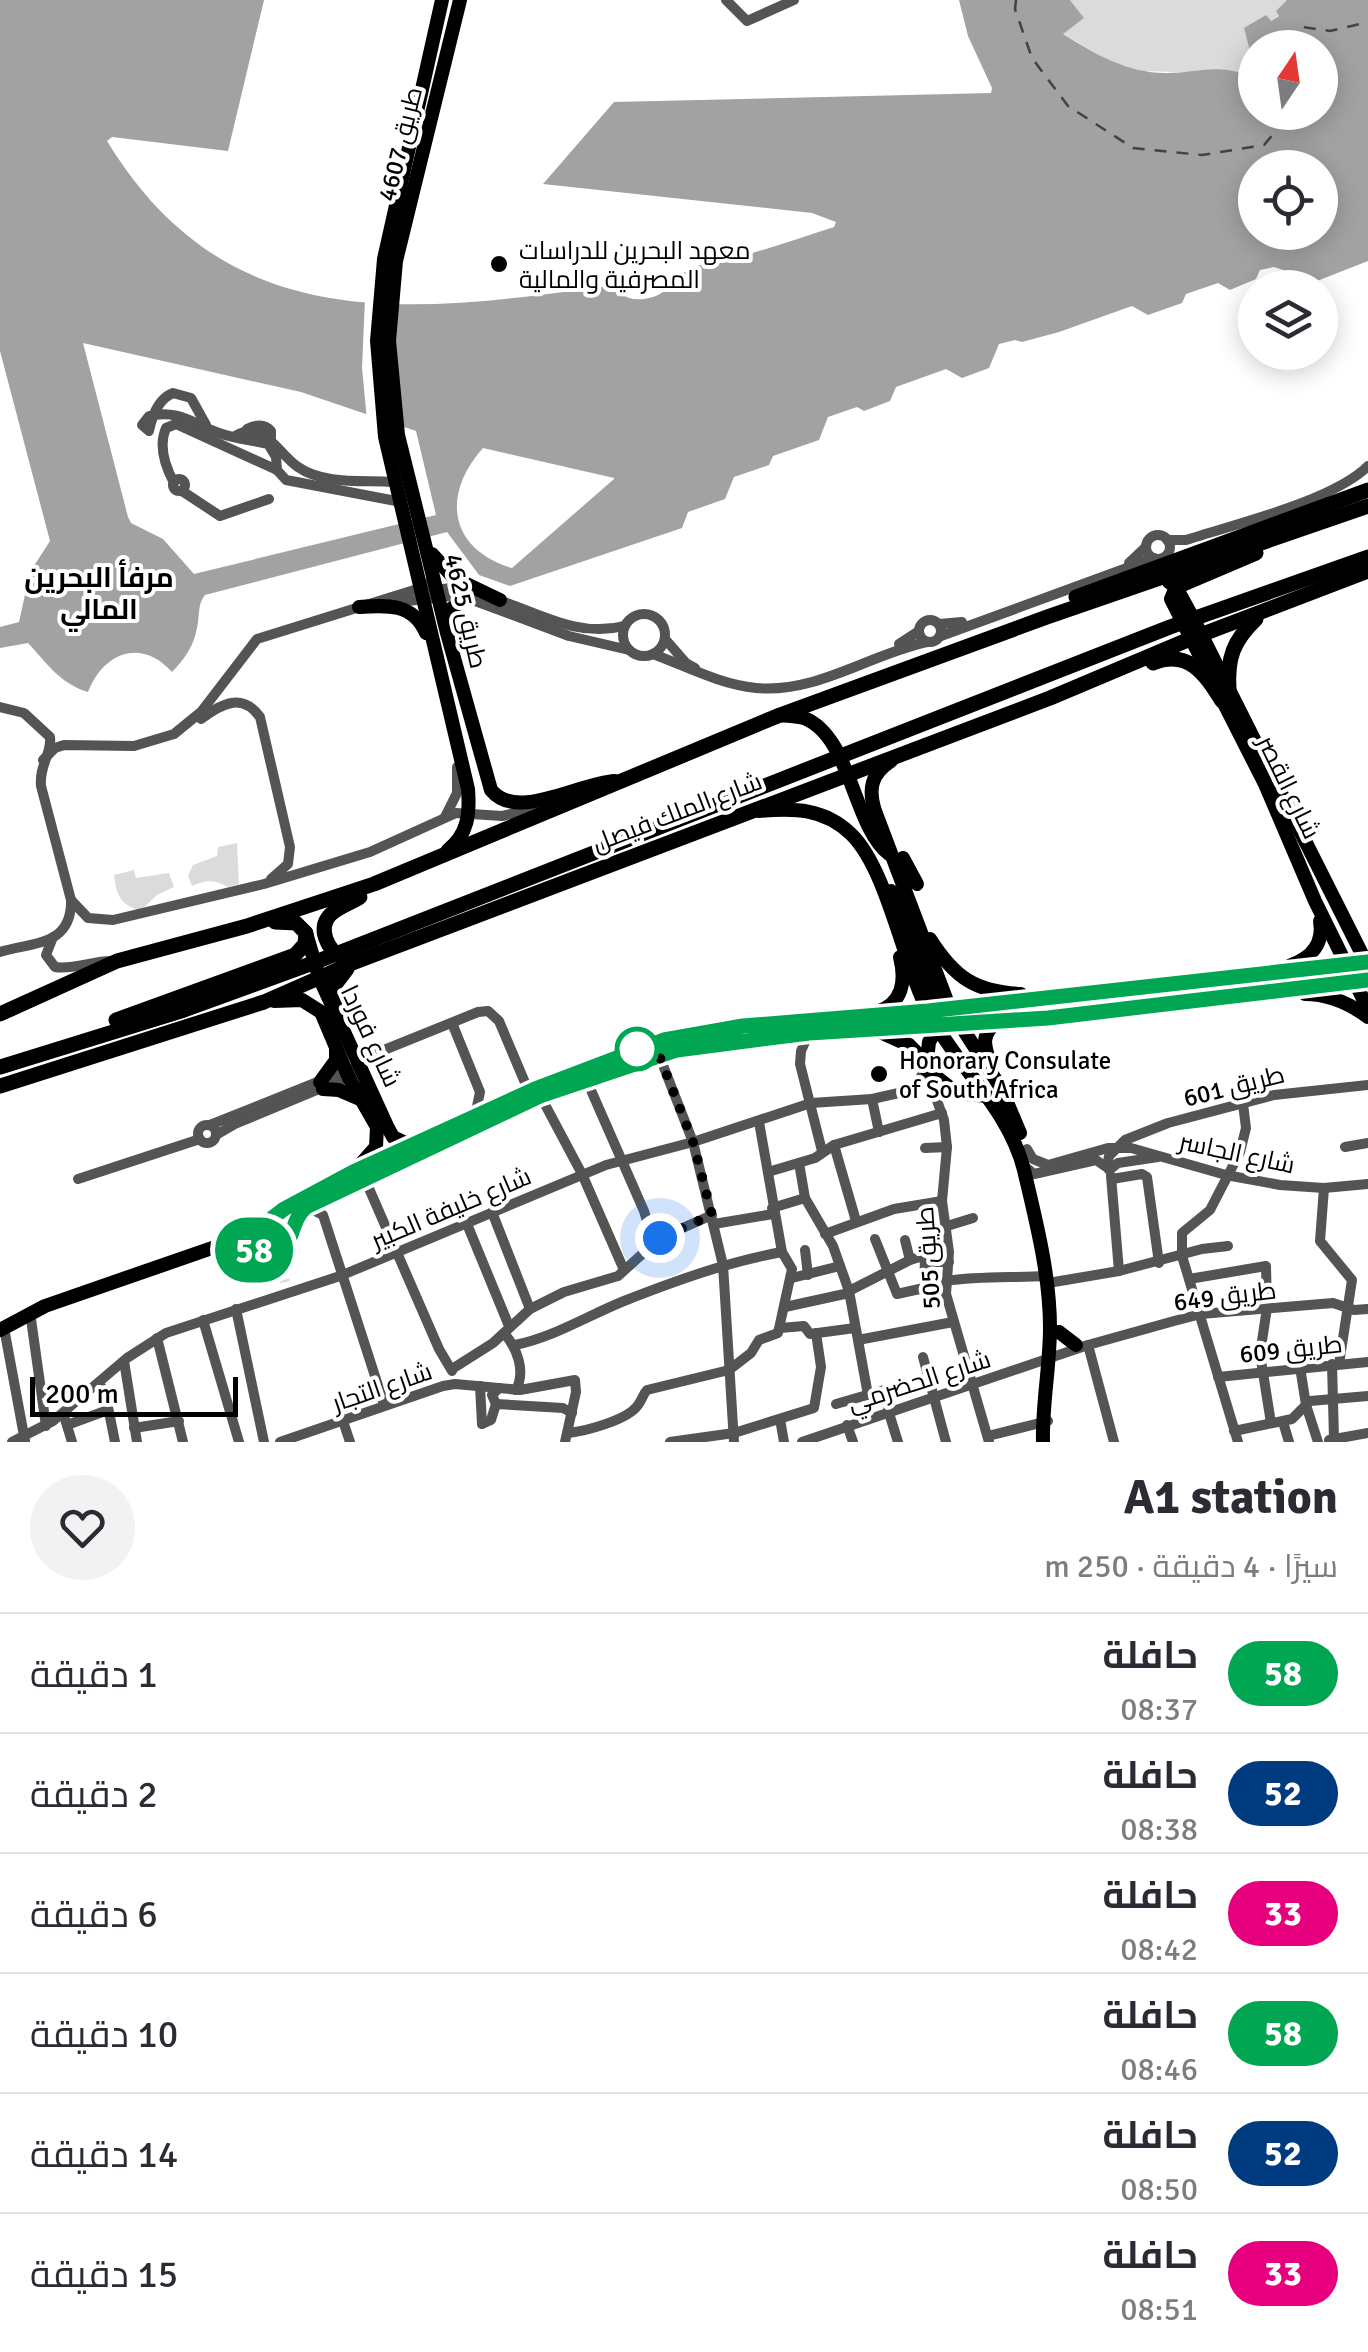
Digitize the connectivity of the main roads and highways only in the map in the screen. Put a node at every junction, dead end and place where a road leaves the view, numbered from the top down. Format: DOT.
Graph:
graph roads {
  1 [pos="442,0"];
  2 [pos="460,0"];
  3 [pos="385,300"];
  4 [pos="1368,490"];
  5 [pos="1368,506"];
  6 [pos="1270,540"];
  7 [pos="421,544"];
  8 [pos="1368,557"];
  9 [pos="1368,571"];
  10 [pos="1156,579"];
  11 [pos="1176,587"];
  12 [pos="430,590"];
  13 [pos="467,598"];
  14 [pos="500,600"];
  15 [pos="359,607"];
  16 [pos="1262,614"];
  17 [pos="1047,617"];
  18 [pos="1188,620"];
  19 [pos="447,633"];
  20 [pos="1196,637"];
  21 [pos="438,654"];
  22 [pos="1226,695"];
  23 [pos="1050,698"];
  24 [pos="780,716"];
  25 [pos="839,755"];
  26 [pos="900,756"];
  27 [pos="847,774"];
  28 [pos="625,782"];
  29 [pos="874,810"];
  30 [pos="748,813"];
  31 [pos="893,857"];
  32 [pos="417,868"];
  33 [pos="1305,872"];
  34 [pos="374,884"];
  35 [pos="917,884"];
  36 [pos="1315,901"];
  37 [pos="1336,906"];
  38 [pos="907,916"];
  39 [pos="247,926"];
  40 [pos="306,933"];
  41 [pos="1368,939"];
  42 [pos="333,953"];
  43 [pos="355,962"];
  44 [pos="316,970"];
  45 [pos="1268,972"];
  46 [pos="1361,973"];
  47 [pos="1149,986"];
  48 [pos="1284,991"];
  49 [pos="1057,996"];
  50 [pos="264,1002"];
  51 [pos="1146,1006"];
  52 [pos="1368,1009"];
  53 [pos="0,1014"];
  54 [pos="1368,1017"];
  55 [pos="330,1018"];
  56 [pos="944,1018"];
  57 [pos="832,1019"];
  58 [pos="999,1022"];
  59 [pos="868,1028"];
  60 [pos="886,1034"];
  61 [pos="929,1042"];
  62 [pos="336,1047"];
  63 [pos="956,1056"];
  64 [pos="8,1065"];
  65 [pos="926,1066"];
  66 [pos="355,1067"];
  67 [pos="0,1086"];
  68 [pos="994,1092"];
  69 [pos="538,1093"];
  70 [pos="1007,1105"];
  71 [pos="370,1110"];
  72 [pos="412,1146"];
  73 [pos="1024,1156"];
  74 [pos="358,1174"];
  75 [pos="254,1232"];
  76 [pos="1050,1279"];
  77 [pos="2,1329"];
  78 [pos="1058,1332"];
  79 [pos="1082,1345"];
  80 [pos="1054,1353"];
  81 [pos="1033,1364"];
  82 [pos="1047,1377"];
  83 [pos="1046,1421"];
  84 [pos="1046,1442"];
  1 -- 3 [label="main road, طريق 4607"];
  2 -- 3 [label="main road, طريق 4607"];
  3 -- 7 [label="main road, طريق 4625"];
  4 -- 17 [label="highway"];
  5 -- 6 [label="highway, شارع الملك فيصل"];
  6 -- 10 [label="highway, شارع الملك فيصل"];
  6 -- 11 [label="highway"];
  7 -- 12 [label="main road, طريق 4625"];
  7 -- 14 [label="main road"];
  8 -- 18 [label="highway, شارع الملك فيصل"];
  9 -- 16 [label="highway, شارع الملك فيصل"];
  10 -- 11 [label="main road"];
  10 -- 17 [label="highway, شارع الملك فيصل"];
  11 -- 18 [label="main road, شارع القصر"];
  12 -- 19 [label="main road, طريق 4625"];
  12 -- 21 [label="main road, طريق 4625"];
  13 -- 19 [label="main road"];
  15 -- 21 [label="main road"];
  16 -- 20 [label="highway, شارع الملك فيصل"];
  16 -- 22 [label="highway"];
  17 -- 24 [label="highway, شارع الملك فيصل"];
  18 -- 20 [label="main road, شارع القصر"];
  18 -- 25 [label="highway, شارع الملك فيصل"];
  19 -- 28 [label="main road, طريق 4625"];
  20 -- 22 [label="main road, شارع القصر"];
  20 -- 23 [label="highway, شارع الملك فيصل"];
  21 -- 32 [label="main road, طريق 4625"];
  22 -- 23 [label="highway"];
  22 -- 33 [label="main road, شارع القصر"];
  22 -- 37 [label="main road, شارع القصر"];
  23 -- 26 [label="highway, شارع الملك فيصل"];
  24 -- 25 [label="main road"];
  24 -- 28 [label="highway, شارع الملك فيصل"];
  25 -- 27 [label="main road"];
  25 -- 42 [label="highway, شارع الملك فيصل"];
  26 -- 27 [label="highway, شارع الملك فيصل"];
  26 -- 29 [label="main road"];
  27 -- 30 [label="highway, شارع الملك فيصل"];
  27 -- 31 [label="main road"];
  28 -- 32 [label="highway, شارع الملك فيصل"];
  29 -- 31 [label="main road"];
  29 -- 35 [label="main road"];
  30 -- 38 [label="main road"];
  30 -- 43 [label="highway, شارع الملك فيصل"];
  31 -- 38 [label="main road"];
  32 -- 34 [label="highway, شارع الملك فيصل"];
  33 -- 36 [label="main road, شارع القصر"];
  33 -- 46 [label="main road"];
  34 -- 39 [label="highway, شارع الملك فيصل"];
  34 -- 42 [label="highway"];
  36 -- 45 [label="main road"];
  36 -- 46 [label="main road, شارع القصر"];
  37 -- 41 [label="main road"];
  37 -- 46 [label="main road, شارع القصر"];
  38 -- 49 [label="main road"];
  38 -- 56 [label="main road"];
  38 -- 56 [label="main road"];
  38 -- 57 [label="main road"];
  39 -- 40 [label="highway"];
  39 -- 53 [label="highway, شارع الملك فيصل"];
  40 -- 44 [label="main road, شارع فوردا"];
  40 -- 64 [label="highway"];
  42 -- 43 [label="highway"];
  42 -- 44 [label="highway, شارع الملك فيصل"];
  43 -- 44 [label="highway, شارع الملك فيصل"];
  43 -- 55 [label="highway"];
  44 -- 50 [label="highway, شارع الملك فيصل"];
  44 -- 55 [label="main road, شارع فوردا"];
  44 -- 64 [label="highway, شارع الملك فيصل"];
  45 -- 46 [label="main road"];
  45 -- 47 [label="main road"];
  46 -- 48 [label="main road"];
  46 -- 51 [label="main road"];
  46 -- 52 [label="main road, شارع القصر"];
  47 -- 49 [label="main road"];
  47 -- 56 [label="main road"];
  48 -- 51 [label="main road"];
  48 -- 54 [label="main road"];
  49 -- 56 [label="main road"];
  50 -- 55 [label="main road"];
  50 -- 67 [label="highway, شارع الملك فيصل"];
  51 -- 58 [label="main road"];
  55 -- 62 [label="main road, شارع فوردا"];
  55 -- 66 [label="main road, شارع فوردا"];
  56 -- 57 [label="main road"];
  56 -- 58 [label="main road"];
  56 -- 59 [label="main road"];
  56 -- 61 [label="main road"];
  56 -- 63 [label="main road"];
  56 -- 68 [label="main road"];
  56 -- 70 [label="main road"];
  57 -- 69 [label="main road"];
  58 -- 68 [label="main road"];
  59 -- 60 [label="main road"];
  59 -- 69 [label="main road"];
  60 -- 61 [label="main road"];
  60 -- 65 [label="main road"];
  61 -- 63 [label="main road"];
  61 -- 65 [label="main road"];
  62 -- 66 [label="main road, شارع فوردا"];
  62 -- 71 [label="main road"];
  63 -- 68 [label="main road"];
  65 -- 68 [label="main road"];
  66 -- 71 [label="main road, شارع فوردا"];
  66 -- 72 [label="main road, شارع فوردا"];
  68 -- 70 [label="main road"];
  68 -- 73 [label="main road"];
  69 -- 72 [label="main road"];
  69 -- 74 [label="main road"];
  70 -- 73 [label="main road"];
  71 -- 74 [label="main road, شارع فوردا"];
  72 -- 74 [label="main road"];
  73 -- 76 [label="main road"];
  73 -- 76 [label="main road"];
  74 -- 75 [label="main road"];
  74 -- 75 [label="main road"];
  75 -- 77 [label="main road"];
  76 -- 78 [label="main road"];
  76 -- 80 [label="main road"];
  78 -- 79 [label="main road"];
  78 -- 80 [label="main road"];
  80 -- 82 [label="main road"];
  80 -- 83 [label="main road"];
  81 -- 82 [label="main road"];
  82 -- 83 [label="main road"];
  83 -- 84 [label="main road"];
}
